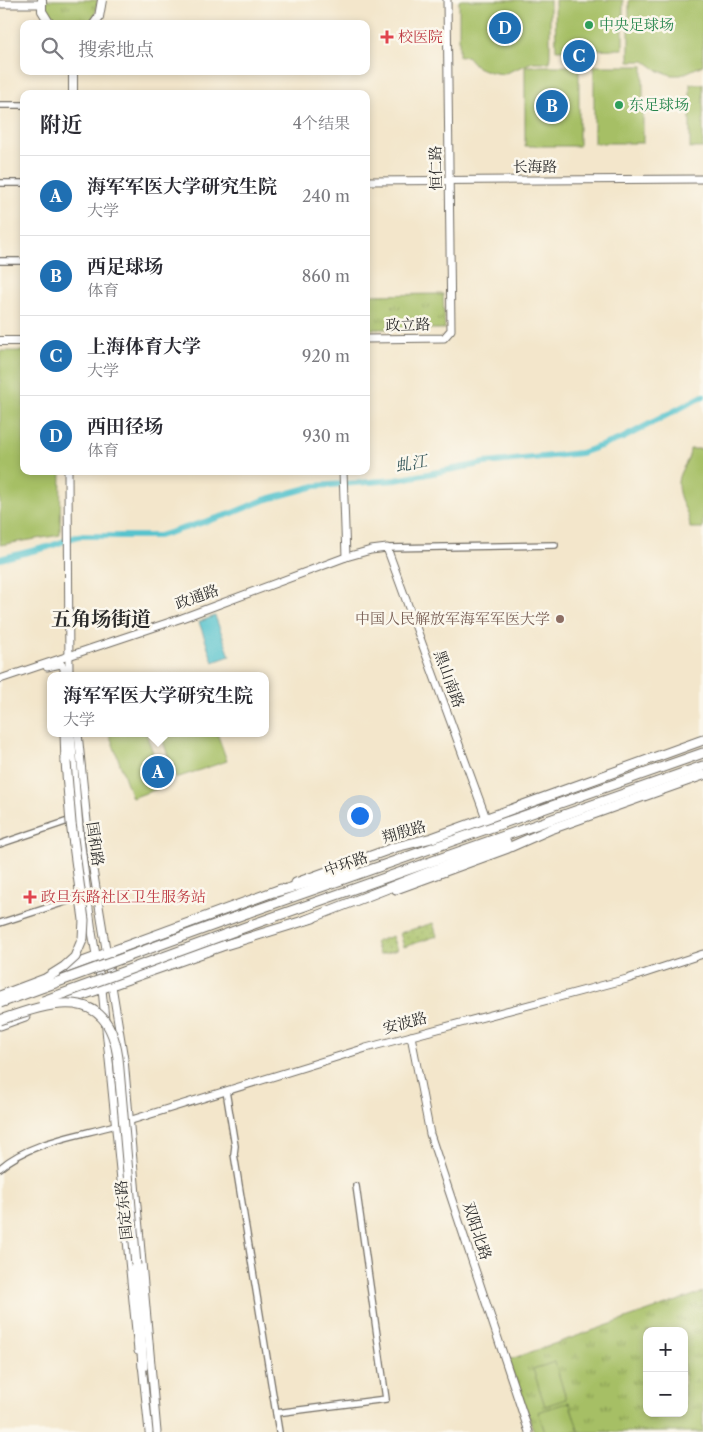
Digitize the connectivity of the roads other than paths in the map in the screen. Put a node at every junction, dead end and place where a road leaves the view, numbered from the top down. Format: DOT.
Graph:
graph roads {
  1 [pos="102,0"];
  2 [pos="447,0"];
  3 [pos="42,2"];
  4 [pos="0,4"];
  5 [pos="47,20"];
  6 [pos="97,20"];
  7 [pos="73,75"];
  8 [pos="73,90"];
  9 [pos="0,105"];
  10 [pos="20,105"];
  11 [pos="703,179"];
  12 [pos="370,180"];
  13 [pos="450,181"];
  14 [pos="0,183"];
  15 [pos="20,183"];
  16 [pos="0,261"];
  17 [pos="20,261"];
  18 [pos="448,335"];
  19 [pos="370,339"];
  20 [pos="0,341"];
  21 [pos="20,341"];
  22 [pos="68,475"];
  23 [pos="343,475"];
  24 [pos="555,545"];
  25 [pos="387,548"];
  26 [pos="346,557"];
  27 [pos="70,654"];
  28 [pos="67,672"];
  29 [pos="68,672"];
  30 [pos="2,679"];
  31 [pos="65,737"];
  32 [pos="70,737"];
  33 [pos="78,737"];
  34 [pos="703,740"];
  35 [pos="703,753"];
  36 [pos="703,766"];
  37 [pos="703,775"];
  38 [pos="78,818"];
  39 [pos="486,818"];
  40 [pos="554,819"];
  41 [pos="0,844"];
  42 [pos="436,847"];
  43 [pos="276,892"];
  44 [pos="88,894"];
  45 [pos="306,920"];
  46 [pos="0,923"];
  47 [pos="703,954"];
  48 [pos="101,956"];
  49 [pos="106,985"];
  50 [pos="0,994"];
  51 [pos="0,1003"];
  52 [pos="0,1018"];
  53 [pos="0,1025"];
  54 [pos="411,1036"];
  55 [pos="226,1091"];
  56 [pos="128,1121"];
  57 [pos="115,1124"];
  58 [pos="0,1168"];
  59 [pos="356,1186"];
  60 [pos="143,1367"];
  61 [pos="276,1413"];
  62 [pos="149,1432"];
  63 [pos="157,1432"];
  64 [pos="279,1432"];
  65 [pos="530,1432"];
  1 -- 6 [label="main road"];
  2 -- 13 [label="street, 恒仁路"];
  3 -- 4 [label="street"];
  3 -- 5 [label="main road"];
  7 -- 8 [label="main road"];
  9 -- 10 [label="street"];
  11 -- 13 [label="street, 长海路"];
  12 -- 13 [label="street, 长海路"];
  13 -- 18 [label="street, 恒仁路"];
  14 -- 15 [label="street"];
  16 -- 17 [label="street"];
  18 -- 19 [label="street, 政立路"];
  20 -- 21 [label="main road"];
  22 -- 27 [label="street"];
  23 -- 26 [label="street"];
  24 -- 25 [label="street"];
  25 -- 26 [label="street, 政通路"];
  25 -- 39 [label="street, 黑山南路"];
  26 -- 27 [label="street, 政通路"];
  27 -- 29 [label="street"];
  27 -- 30 [label="street, 政通路"];
  28 -- 30 [label="street"];
  31 -- 50 [label="main road, bridge"];
  32 -- 38 [label="street, 国和路"];
  33 -- 48 [label="street, 国和路"];
  34 -- 39 [label="main road, 翔殷路"];
  35 -- 42 [label="main road, 中环路"];
  36 -- 40 [label="main road, 中环路"];
  37 -- 45 [label="main road"];
  38 -- 41 [label="street"];
  38 -- 44 [label="street, 国和路"];
  39 -- 43 [label="main road, 翔殷路"];
  40 -- 45 [label="main road"];
  40 -- 52 [label="main road, 中环路, bridge"];
  42 -- 43 [label="main road"];
  42 -- 51 [label="main road, 中环路, bridge"];
  43 -- 48 [label="main road, 翔殷路"];
  44 -- 46 [label="street"];
  44 -- 48 [label="street, 国和路"];
  45 -- 49 [label="main road"];
  47 -- 54 [label="street, 安波路"];
  48 -- 49 [label="street"];
  48 -- 50 [label="main road, 翔殷路"];
  49 -- 52 [label="main road"];
  49 -- 53 [label="main road"];
  49 -- 56 [label="street, 国定东路"];
  49 -- 57 [label="street, 国定东路"];
  52 -- 60 [label="main road, bridge"];
  54 -- 55 [label="street, 安波路"];
  54 -- 65 [label="street, 双阳北路"];
  55 -- 56 [label="street, 安波路"];
  55 -- 61 [label="street"];
  56 -- 57 [label="street, 安波路"];
  56 -- 63 [label="street, 国定东路"];
  57 -- 58 [label="street"];
  57 -- 60 [label="street, 国定东路"];
  59 -- 61 [label="street"];
  60 -- 62 [label="street, 国定东路"];
  61 -- 64 [label="street"];
}
